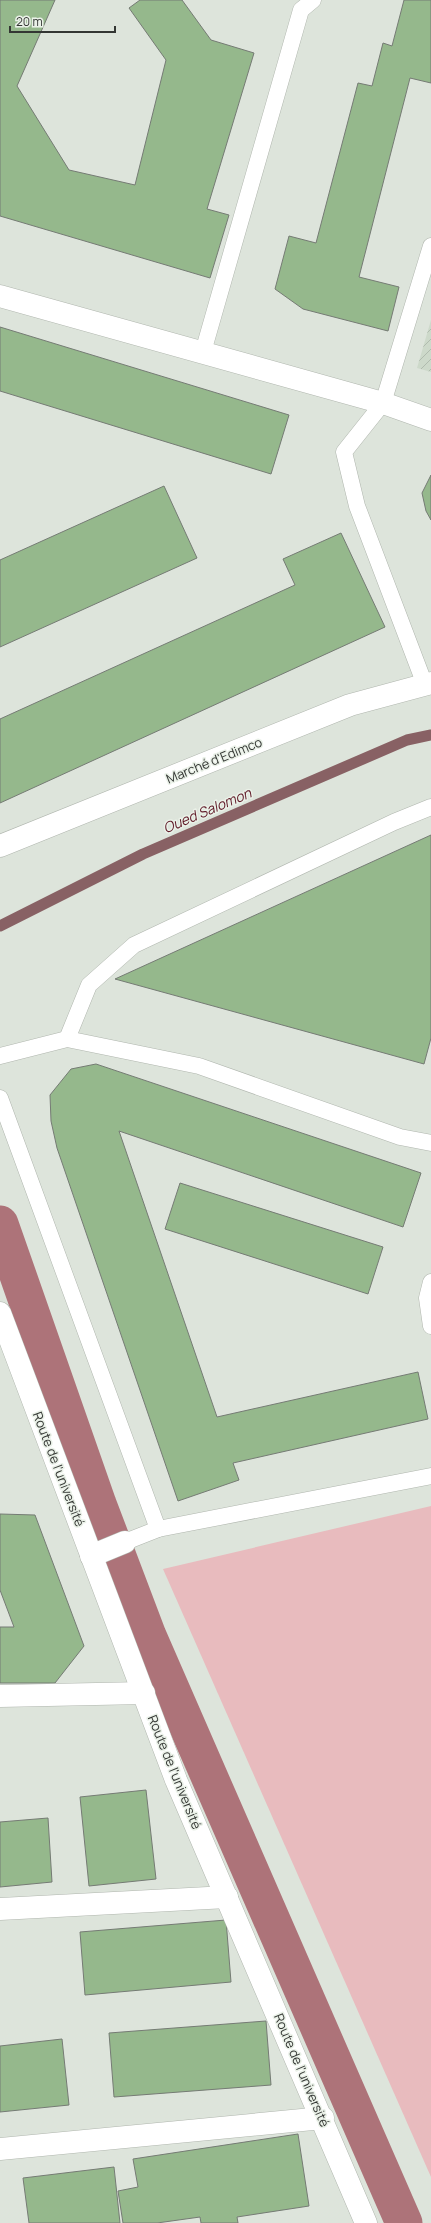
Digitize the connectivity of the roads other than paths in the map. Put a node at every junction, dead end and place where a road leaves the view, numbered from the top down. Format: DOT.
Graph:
graph roads {
  1 [pos="303,3"];
  2 [pos="431,246"];
  3 [pos="0,296"];
  4 [pos="203,352"];
  5 [pos="383,403"];
  6 [pos="431,420"];
  7 [pos="428,684"];
  8 [pos="431,807"];
  9 [pos="0,846"];
  10 [pos="67,1039"];
  11 [pos="0,1056"];
  12 [pos="0,1098"];
  13 [pos="431,1143"];
  14 [pos="431,1282"];
  15 [pos="0,1313"];
  16 [pos="431,1326"];
  17 [pos="431,1476"];
  18 [pos="158,1529"];
  19 [pos="125,1542"];
  20 [pos="92,1556"];
  21 [pos="144,1693"];
  22 [pos="0,1696"];
  23 [pos="227,1897"];
  24 [pos="0,1909"];
  25 [pos="323,2118"];
  26 [pos="0,2149"];
  27 [pos="366,2223"];
  1 -- 4 [label="lane"];
  2 -- 5 [label="lane"];
  3 -- 4 [label="street"];
  4 -- 5 [label="street"];
  5 -- 6 [label="street"];
  5 -- 7 [label="lane"];
  7 -- 9 [label="street, Marché d'Edimco"];
  8 -- 10 [label="lane"];
  10 -- 11 [label="lane"];
  10 -- 13 [label="lane"];
  12 -- 18 [label="lane"];
  14 -- 16 [label="lane"];
  15 -- 20 [label="street, Route de l'université"];
  17 -- 18 [label="lane"];
  18 -- 19 [label="lane"];
  19 -- 20 [label="street"];
  20 -- 21 [label="street, Route de l'université"];
  21 -- 22 [label="street"];
  21 -- 23 [label="street, Route de l'université"];
  23 -- 24 [label="street"];
  23 -- 25 [label="street, Route de l'université"];
  25 -- 26 [label="street"];
  25 -- 27 [label="street, Route de l'université"];
}
